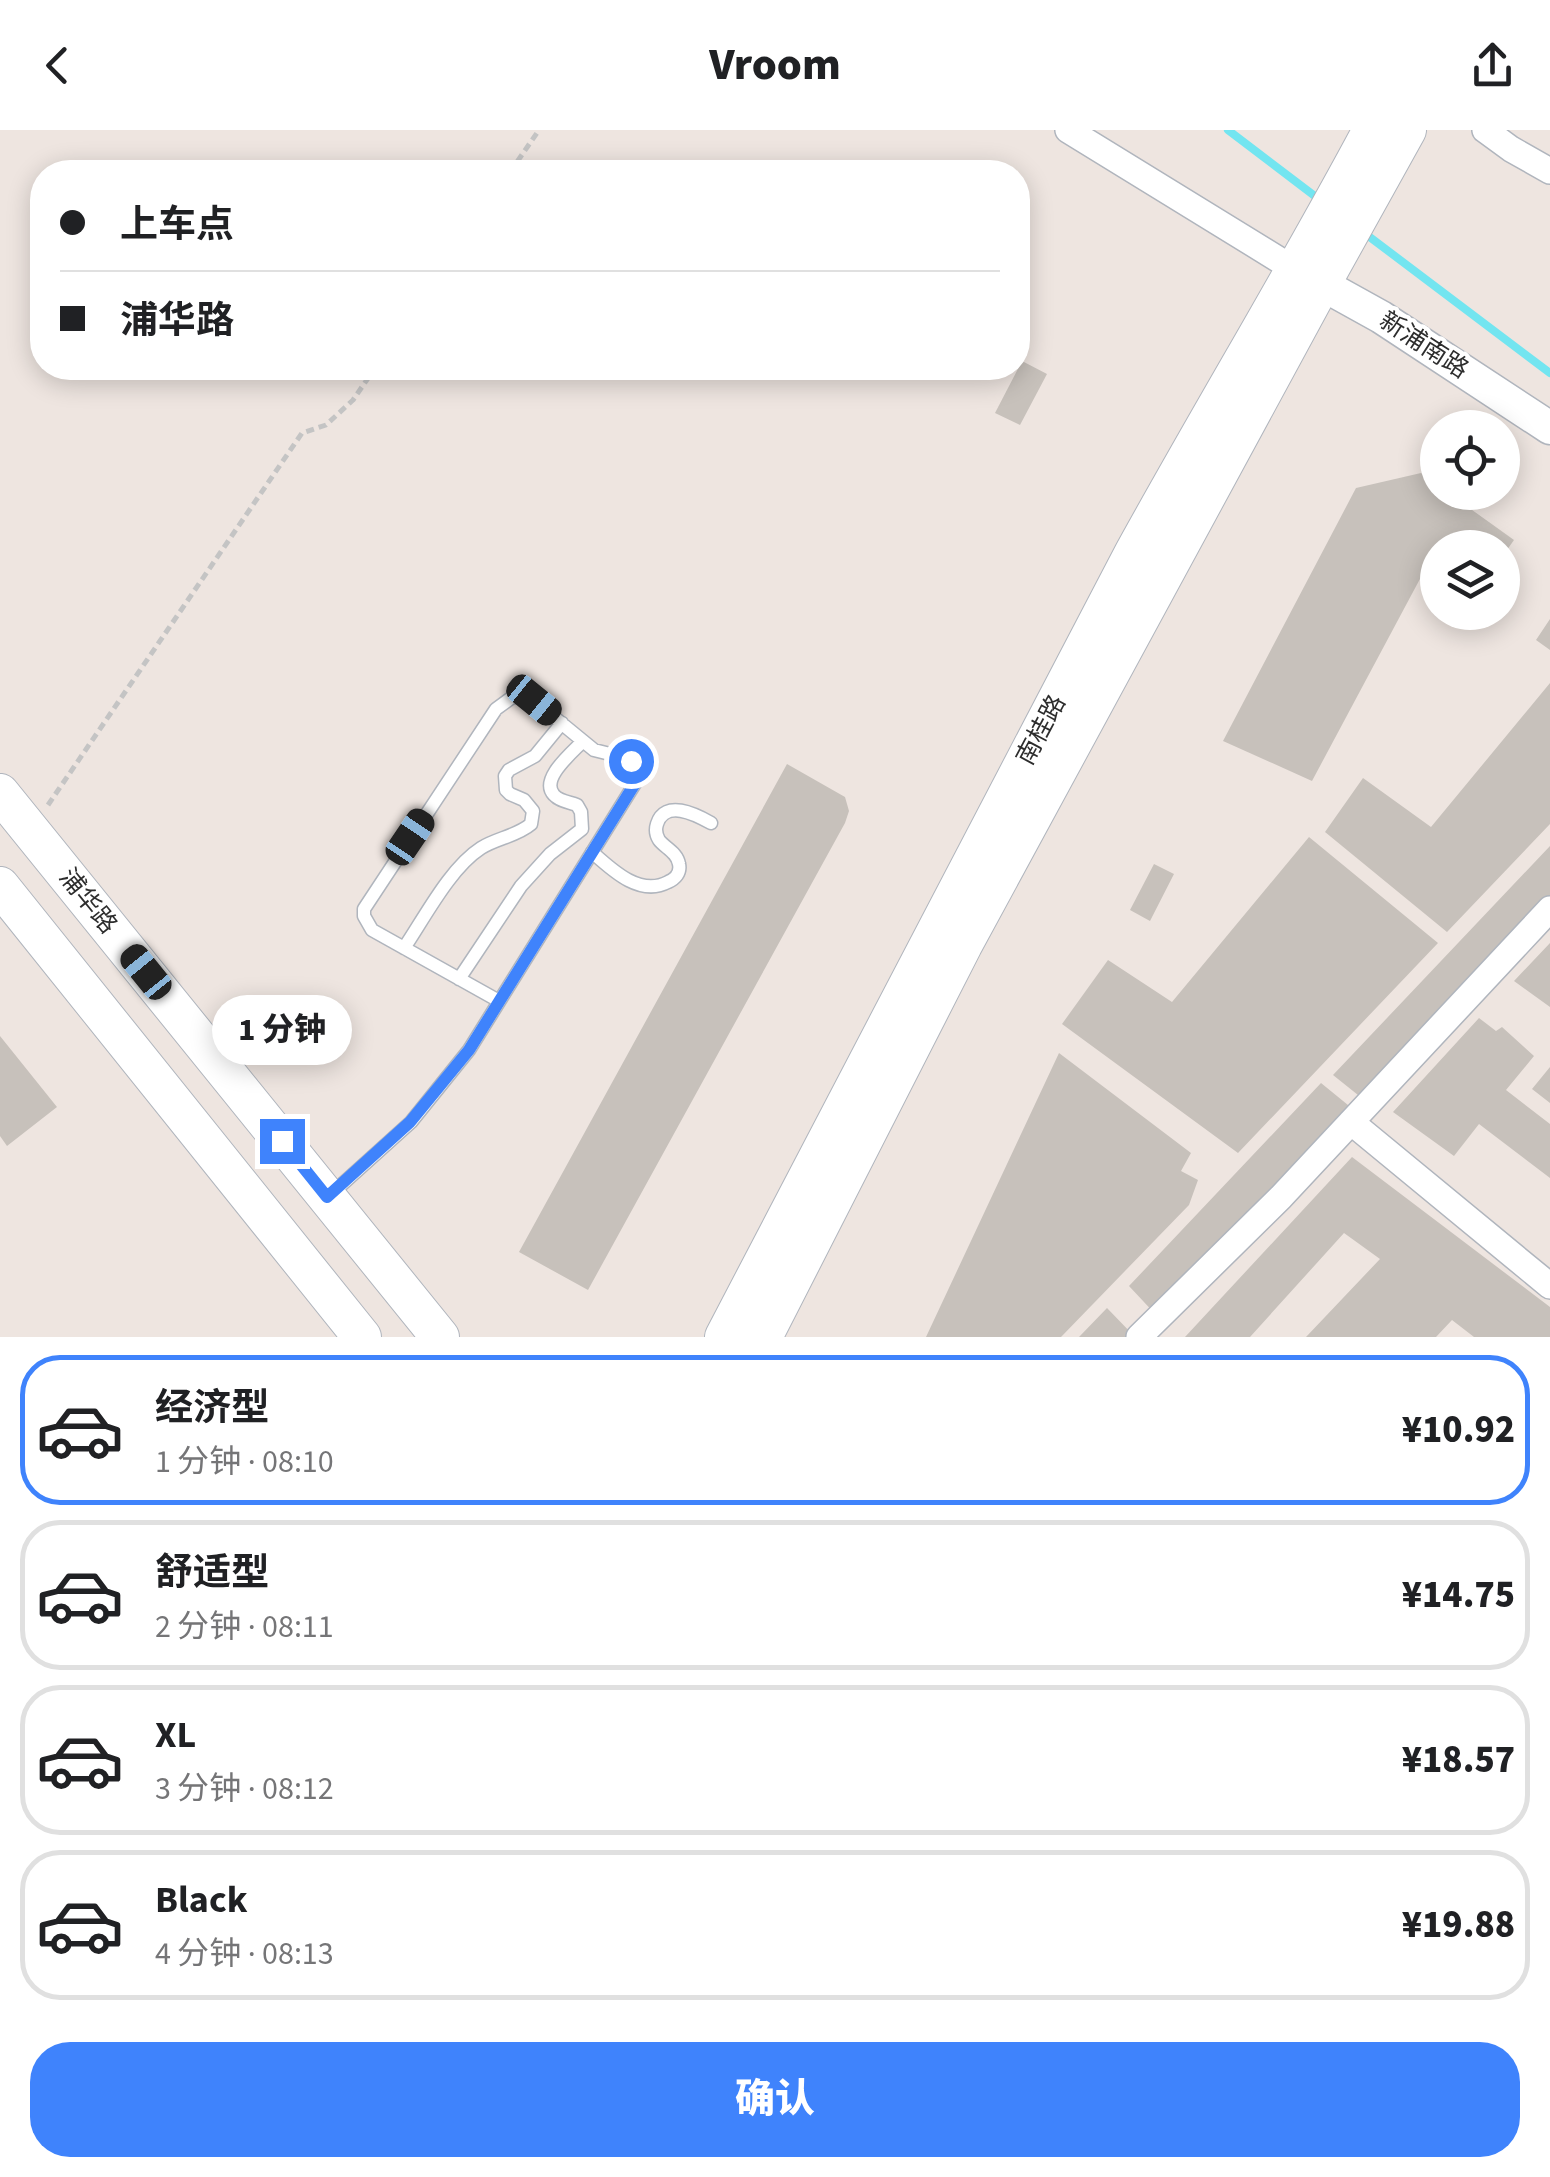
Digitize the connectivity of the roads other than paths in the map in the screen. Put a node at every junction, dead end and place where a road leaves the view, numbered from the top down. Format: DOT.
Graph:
graph roads {
  1 [pos="1068,130"];
  2 [pos="1372,130"];
  3 [pos="1407,130"];
  4 [pos="1486,130"];
  5 [pos="1550,171"];
  6 [pos="1350,202"];
  7 [pos="1308,276"];
  8 [pos="1550,428"];
  9 [pos="562,724"];
  10 [pos="583,741"];
  11 [pos="0,792"];
  12 [pos="711,823"];
  13 [pos="592,852"];
  14 [pos="0,886"];
  15 [pos="1550,909"];
  16 [pos="404,948"];
  17 [pos="460,979"];
  18 [pos="499,1001"];
  19 [pos="1351,1122"];
  20 [pos="327,1197"];
  21 [pos="1550,1286"];
  22 [pos="362,1337"];
  23 [pos="440,1337"];
  24 [pos="724,1337"];
  25 [pos="764,1337"];
  26 [pos="1139,1337"];
  1 -- 7 [label="street"];
  2 -- 6 [label="main road, 南桂路"];
  3 -- 6 [label="main road, 南桂路"];
  4 -- 5 [label="street"];
  6 -- 7 [label="main road, 南桂路"];
  7 -- 8 [label="street, 新浦南路"];
  7 -- 24 [label="main road, 南桂路"];
  7 -- 25 [label="main road, 南桂路"];
  9 -- 10 [label="lane"];
  9 -- 16 [label="lane"];
  9 -- 16 [label="lane"];
  10 -- 13 [label="lane"];
  10 -- 17 [label="lane"];
  11 -- 20 [label="main road, 浦华路"];
  12 -- 13 [label="lane"];
  13 -- 18 [label="lane"];
  14 -- 22 [label="main road"];
  15 -- 19 [label="street"];
  16 -- 17 [label="lane"];
  17 -- 18 [label="lane"];
  18 -- 20 [label="lane"];
  19 -- 21 [label="street"];
  19 -- 26 [label="street"];
  20 -- 23 [label="main road, 浦华路"];
}
